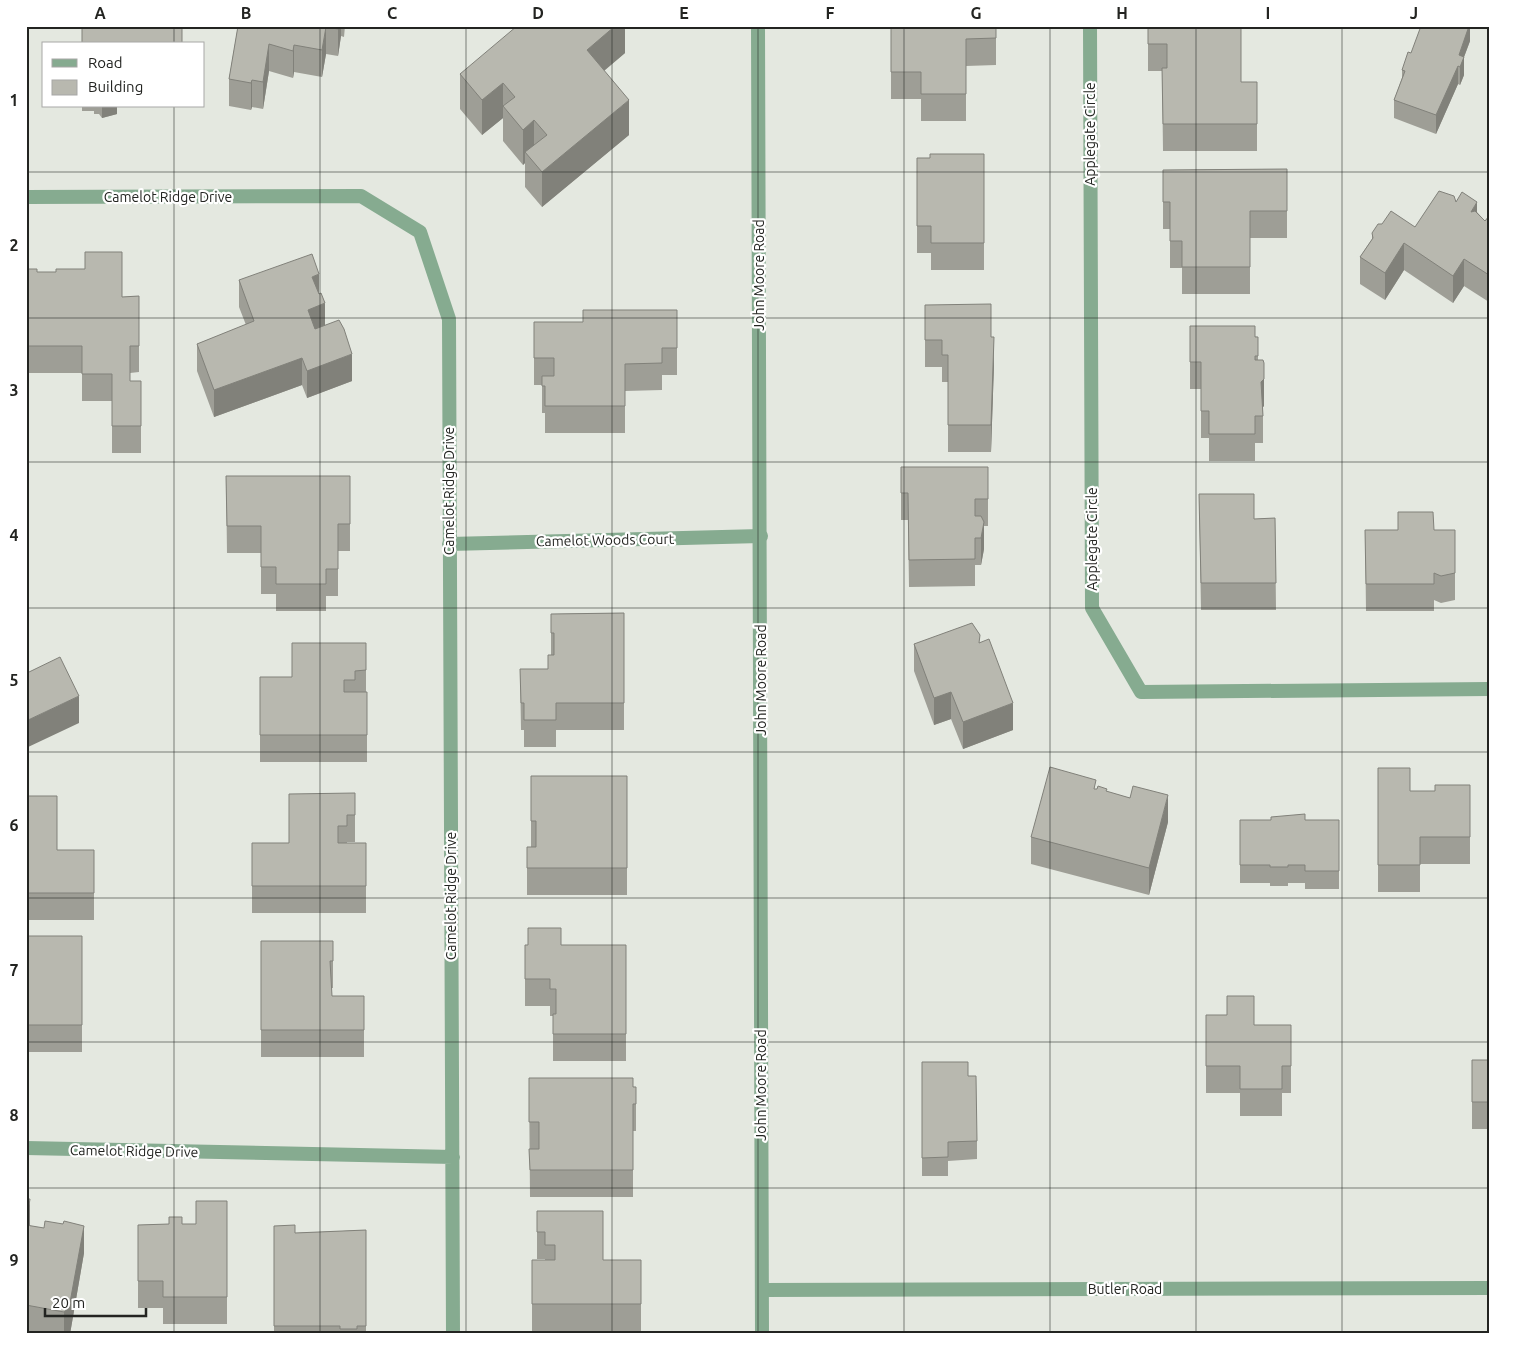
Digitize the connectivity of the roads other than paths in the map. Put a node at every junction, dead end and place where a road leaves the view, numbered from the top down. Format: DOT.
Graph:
graph roads {
  1 [pos="758,26"];
  2 [pos="1090,26"];
  3 [pos="26,197"];
  4 [pos="761,536"];
  5 [pos="449,544"];
  6 [pos="1489,689"];
  7 [pos="26,1148"];
  8 [pos="453,1157"];
  9 [pos="1489,1288"];
  10 [pos="762,1290"];
  11 [pos="453,1334"];
  12 [pos="762,1334"];
  1 -- 4 [label="street, John Moore Road"];
  2 -- 6 [label="street, Applegate Circle"];
  3 -- 5 [label="street, Camelot Ridge Drive"];
  4 -- 5 [label="street, Camelot Woods Court"];
  4 -- 10 [label="street, John Moore Road"];
  5 -- 8 [label="street, Camelot Ridge Drive"];
  7 -- 8 [label="street, Camelot Ridge Drive"];
  8 -- 11 [label="street, Camelot Ridge Drive"];
  9 -- 10 [label="street, Butler Road"];
  10 -- 12 [label="street, John Moore Road"];
}
